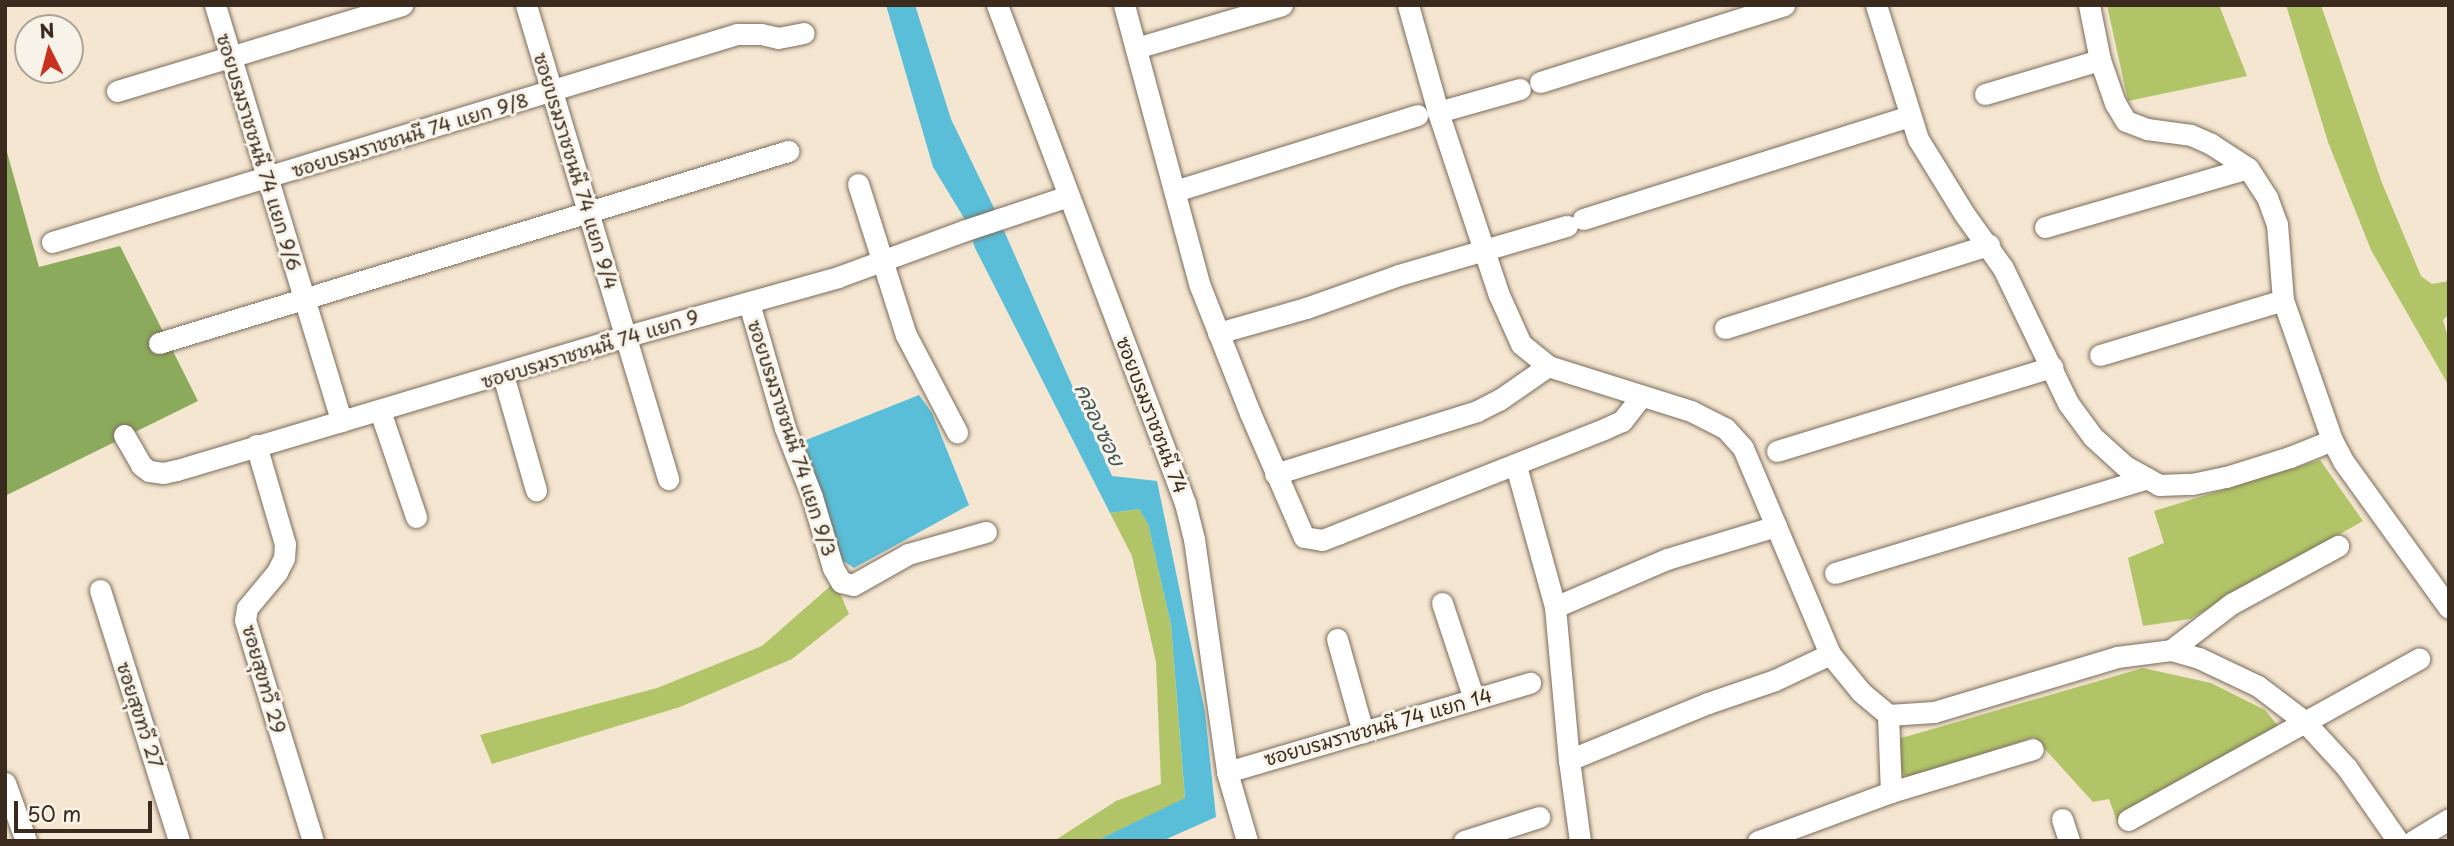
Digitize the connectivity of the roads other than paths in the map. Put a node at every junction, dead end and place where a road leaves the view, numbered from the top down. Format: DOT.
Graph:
graph roads {
  1 [pos="215,5"];
  2 [pos="402,5"];
  3 [pos="526,5"];
  4 [pos="997,5"];
  5 [pos="1124,5"];
  6 [pos="1282,5"];
  7 [pos="1408,5"];
  8 [pos="1784,5"];
  9 [pos="1876,5"];
  10 [pos="2089,5"];
  11 [pos="804,33"];
  12 [pos="1136,48"];
  13 [pos="231,57"];
  14 [pos="2100,60"];
  15 [pos="1540,82"];
  16 [pos="1520,89"];
  17 [pos="117,91"];
  18 [pos="552,91"];
  19 [pos="1985,94"];
  20 [pos="1427,114"];
  21 [pos="1909,116"];
  22 [pos="788,151"];
  23 [pos="2248,168"];
  24 [pos="268,180"];
  25 [pos="858,184"];
  26 [pos="1175,191"];
  27 [pos="1068,196"];
  28 [pos="589,212"];
  29 [pos="2045,227"];
  30 [pos="52,243"];
  31 [pos="1989,245"];
  32 [pos="1485,250"];
  33 [pos="881,260"];
  34 [pos="304,299"];
  35 [pos="2283,300"];
  36 [pos="749,303"];
  37 [pos="1724,328"];
  38 [pos="1218,333"];
  39 [pos="627,336"];
  40 [pos="159,343"];
  41 [pos="2100,355"];
  42 [pos="1548,366"];
  43 [pos="2052,367"];
  44 [pos="503,375"];
  45 [pos="1640,398"];
  46 [pos="380,411"];
  47 [pos="341,421"];
  48 [pos="957,432"];
  49 [pos="124,435"];
  50 [pos="2332,440"];
  51 [pos="256,445"];
  52 [pos="1777,451"];
  53 [pos="1516,466"];
  54 [pos="1275,474"];
  55 [pos="2147,478"];
  56 [pos="668,479"];
  57 [pos="537,490"];
  58 [pos="416,517"];
  59 [pos="1776,526"];
  60 [pos="986,532"];
  61 [pos="2337,546"];
  62 [pos="1835,573"];
  63 [pos="100,590"];
  64 [pos="1442,603"];
  65 [pos="1555,607"];
  66 [pos="2449,608"];
  67 [pos="1337,639"];
  68 [pos="2171,650"];
  69 [pos="1830,654"];
  70 [pos="2419,659"];
  71 [pos="1530,683"];
  72 [pos="1474,699"];
  73 [pos="1888,715"];
  74 [pos="2304,721"];
  75 [pos="1363,732"];
  76 [pos="2033,749"];
  77 [pos="1569,760"];
  78 [pos="1227,772"];
  79 [pos="5,783"];
  80 [pos="1891,792"];
  81 [pos="1539,817"];
  82 [pos="2062,819"];
  83 [pos="2449,819"];
  84 [pos="2128,820"];
  85 [pos="26,841"];
  86 [pos="179,841"];
  87 [pos="313,841"];
  88 [pos="1247,841"];
  89 [pos="1464,841"];
  90 [pos="1580,841"];
  91 [pos="1758,841"];
  92 [pos="2069,841"];
  93 [pos="2398,841"];
  94 [pos="2413,841"];
  1 -- 13 [label="street, ซอยบรมราชชนนี 74 แยก 9/6"];
  2 -- 13 [label="street"];
  3 -- 18 [label="street, ซอยบรมราชชนนี 74 แยก 9/4"];
  4 -- 27 [label="street, ซอยบรมราชชนนี 74"];
  5 -- 12 [label="street"];
  6 -- 12 [label="street"];
  7 -- 20 [label="street"];
  8 -- 15 [label="street"];
  9 -- 21 [label="street"];
  10 -- 14 [label="street"];
  11 -- 18 [label="street, ซอยบรมราชชนนี 74 แยก 9/8"];
  12 -- 26 [label="street"];
  13 -- 17 [label="street"];
  13 -- 24 [label="street, ซอยบรมราชชนนี 74 แยก 9/6"];
  14 -- 19 [label="street"];
  14 -- 23 [label="street"];
  16 -- 20 [label="street"];
  18 -- 24 [label="street, ซอยบรมราชชนนี 74 แยก 9/8"];
  18 -- 28 [label="street, ซอยบรมราชชนนี 74 แยก 9/4"];
  20 -- 26 [label="street"];
  20 -- 32 [label="street"];
  21 -- 31 [label="street"];
  21 -- 32 [label="street"];
  22 -- 28 [label="street"];
  23 -- 29 [label="street"];
  23 -- 35 [label="street"];
  24 -- 30 [label="street, ซอยบรมราชชนนี 74 แยก 9/8"];
  24 -- 34 [label="street, ซอยบรมราชชนนี 74 แยก 9/6"];
  25 -- 33 [label="street"];
  26 -- 38 [label="street"];
  27 -- 33 [label="street, ซอยบรมราชชนนี 74 แยก 9"];
  27 -- 78 [label="street, ซอยบรมราชชนนี 74"];
  28 -- 34 [label="street"];
  28 -- 39 [label="street, ซอยบรมราชชนนี 74 แยก 9/4"];
  31 -- 37 [label="street"];
  31 -- 43 [label="street"];
  32 -- 38 [label="street"];
  32 -- 42 [label="street"];
  33 -- 36 [label="street, ซอยบรมราชชนนี 74 แยก 9"];
  33 -- 48 [label="street"];
  34 -- 40 [label="street"];
  34 -- 47 [label="street, ซอยบรมราชชนนี 74 แยก 9/6"];
  35 -- 41 [label="street"];
  35 -- 50 [label="street"];
  36 -- 39 [label="street, ซอยบรมราชชนนี 74 แยก 9"];
  36 -- 60 [label="street, ซอยบรมราชชนนี 74 แยก 9/3"];
  38 -- 54 [label="street"];
  39 -- 44 [label="street, ซอยบรมราชชนนี 74 แยก 9"];
  39 -- 56 [label="street, ซอยบรมราชชนนี 74 แยก 9/4"];
  42 -- 45 [label="street"];
  42 -- 54 [label="street"];
  43 -- 52 [label="street"];
  43 -- 55 [label="street"];
  44 -- 46 [label="street, ซอยบรมราชชนนี 74 แยก 9"];
  44 -- 57 [label="street"];
  45 -- 53 [label="street"];
  45 -- 59 [label="street"];
  46 -- 47 [label="street, ซอยบรมราชชนนี 74 แยก 9"];
  46 -- 58 [label="street"];
  47 -- 51 [label="street, ซอยบรมราชชนนี 74 แยก 9"];
  49 -- 51 [label="street, ซอยบรมราชชนนี 74 แยก 9"];
  50 -- 55 [label="street"];
  50 -- 66 [label="street"];
  51 -- 87 [label="street, ซอยสุขทวี 29"];
  53 -- 54 [label="street"];
  53 -- 65 [label="street"];
  55 -- 62 [label="street"];
  59 -- 65 [label="street"];
  59 -- 69 [label="street"];
  61 -- 68 [label="street"];
  63 -- 86 [label="street, ซอยสุขทวี 27"];
  64 -- 72 [label="street"];
  65 -- 77 [label="street"];
  67 -- 75 [label="street"];
  68 -- 73 [label="street"];
  68 -- 74 [label="street"];
  69 -- 73 [label="street"];
  69 -- 77 [label="street"];
  70 -- 74 [label="street"];
  71 -- 72 [label="street, ซอยบรมราชชนนี 74 แยก 14"];
  72 -- 75 [label="street, ซอยบรมราชชนนี 74 แยก 14"];
  73 -- 80 [label="street"];
  74 -- 84 [label="street"];
  74 -- 93 [label="street"];
  75 -- 78 [label="street, ซอยบรมราชชนนี 74 แยก 14"];
  76 -- 80 [label="street"];
  77 -- 90 [label="street"];
  78 -- 88 [label="street, ซอยบรมราชชนนี 74"];
  79 -- 85 [label="street"];
  80 -- 91 [label="street"];
  81 -- 89 [label="street"];
  82 -- 92 [label="street"];
  83 -- 94 [label="street"];
}
